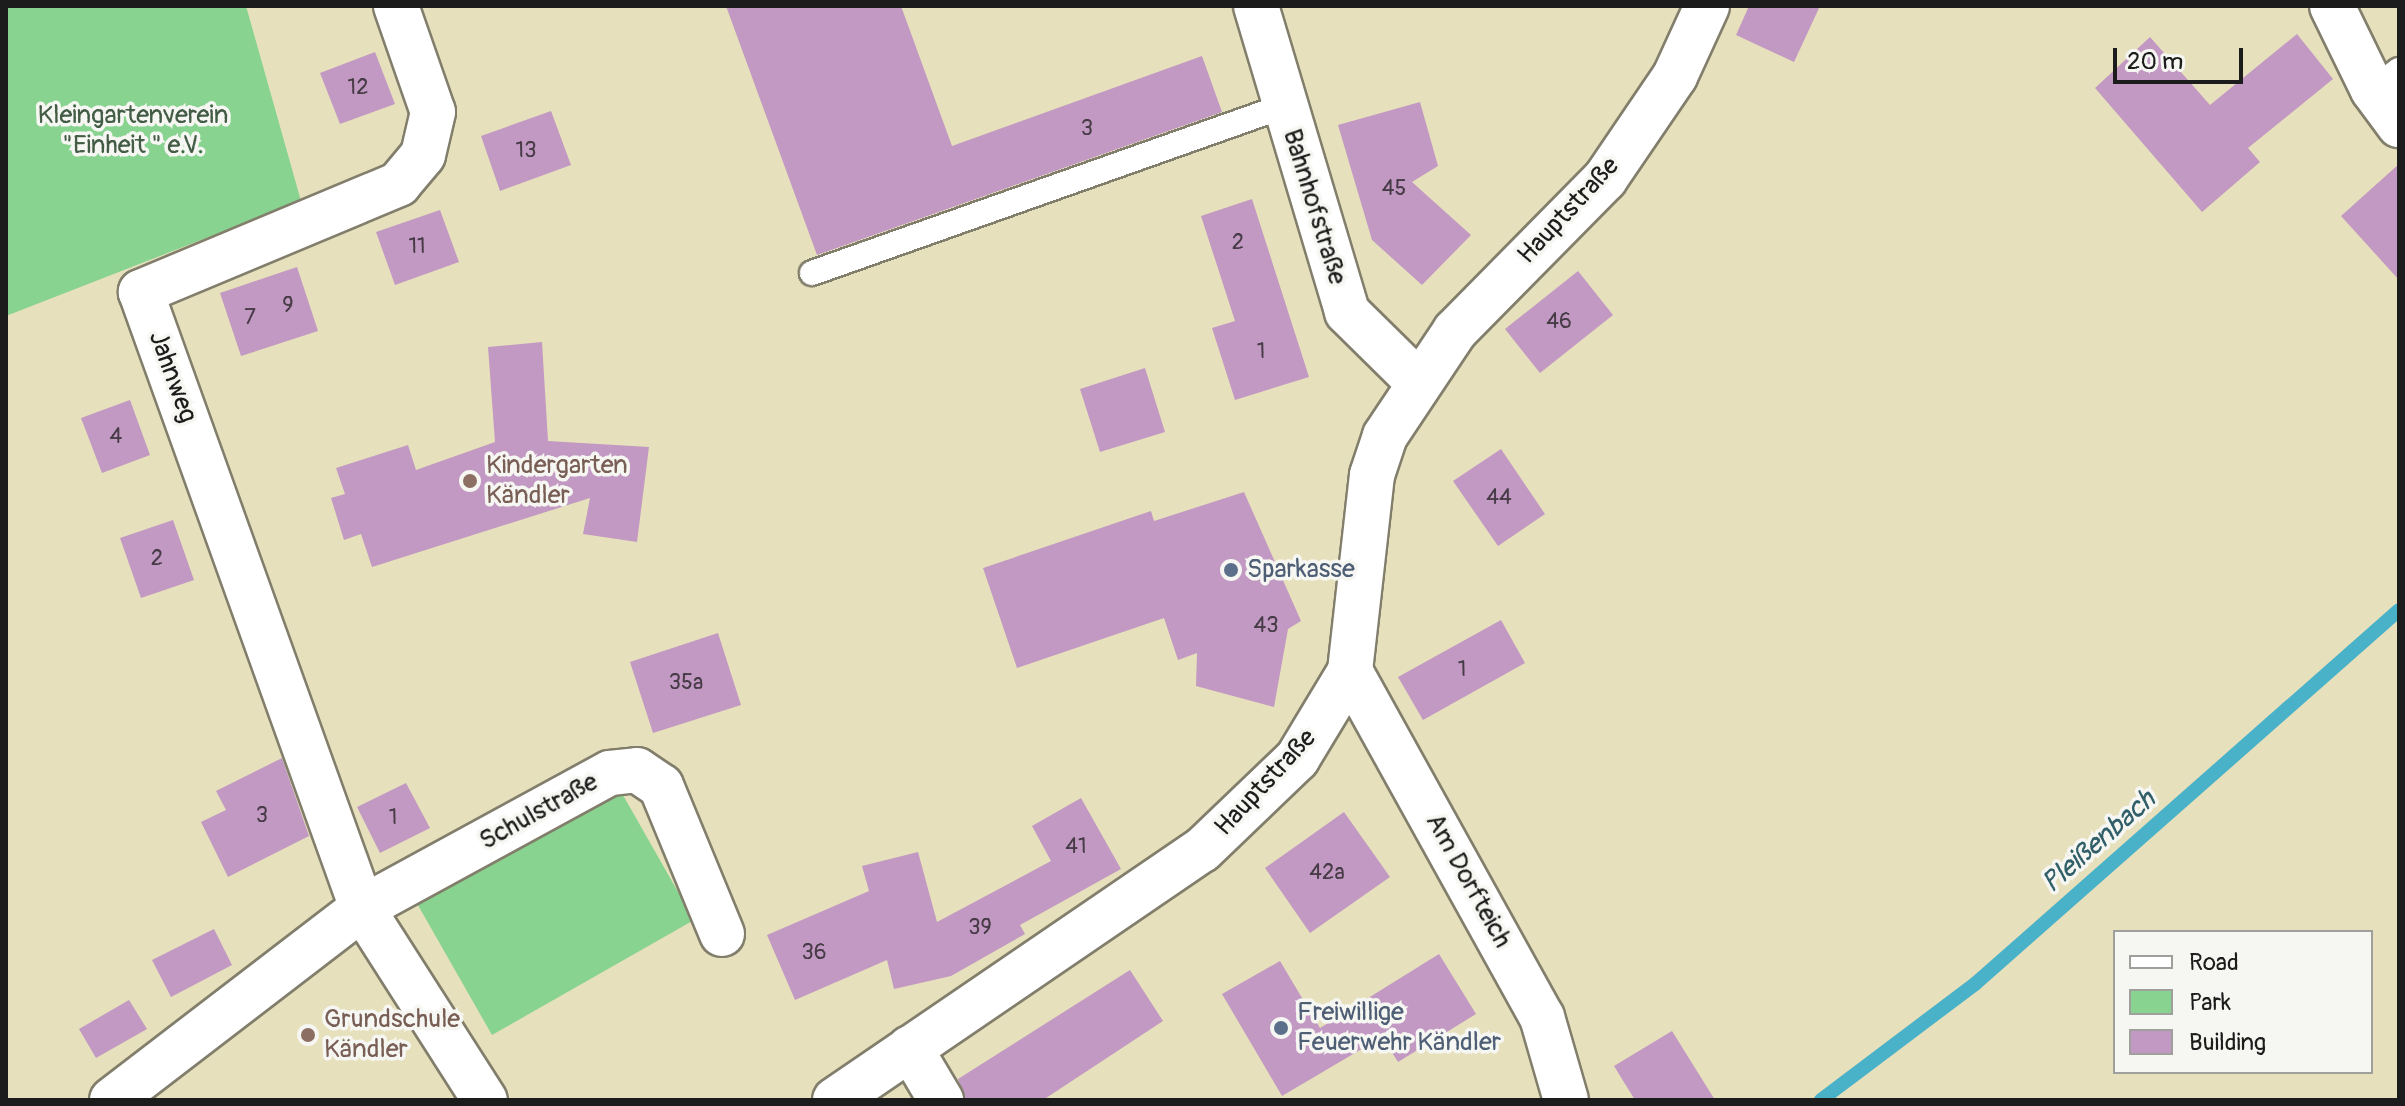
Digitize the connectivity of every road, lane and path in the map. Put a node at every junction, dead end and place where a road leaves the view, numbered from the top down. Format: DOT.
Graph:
graph roads {
  1 [pos="396,6"];
  2 [pos="1256,6"];
  3 [pos="1707,6"];
  4 [pos="2332,6"];
  5 [pos="2386,80"];
  6 [pos="1284,106"];
  7 [pos="2399,125"];
  8 [pos="812,273"];
  9 [pos="1417,381"];
  10 [pos="1350,671"];
  11 [pos="362,908"];
  12 [pos="722,934"];
  13 [pos="910,1048"];
  14 [pos="112,1100"];
  15 [pos="485,1100"];
  16 [pos="835,1100"];
  17 [pos="941,1100"];
  18 [pos="1566,1100"];
  1 -- 11 [label="street, Jahnweg"];
  2 -- 6 [label="street, Bahnhofstraße"];
  3 -- 9 [label="street, Hauptstraße"];
  4 -- 5 [label="street"];
  5 -- 7 [label="street"];
  6 -- 8 [label="lane"];
  6 -- 9 [label="street, Bahnhofstraße"];
  9 -- 10 [label="street, Hauptstraße"];
  10 -- 13 [label="street, Hauptstraße"];
  10 -- 18 [label="street, Am Dorfteich"];
  11 -- 12 [label="street, Schulstraße"];
  11 -- 14 [label="street, Schulstraße"];
  11 -- 15 [label="street"];
  13 -- 16 [label="street, Hauptstraße"];
  13 -- 17 [label="street"];
}
